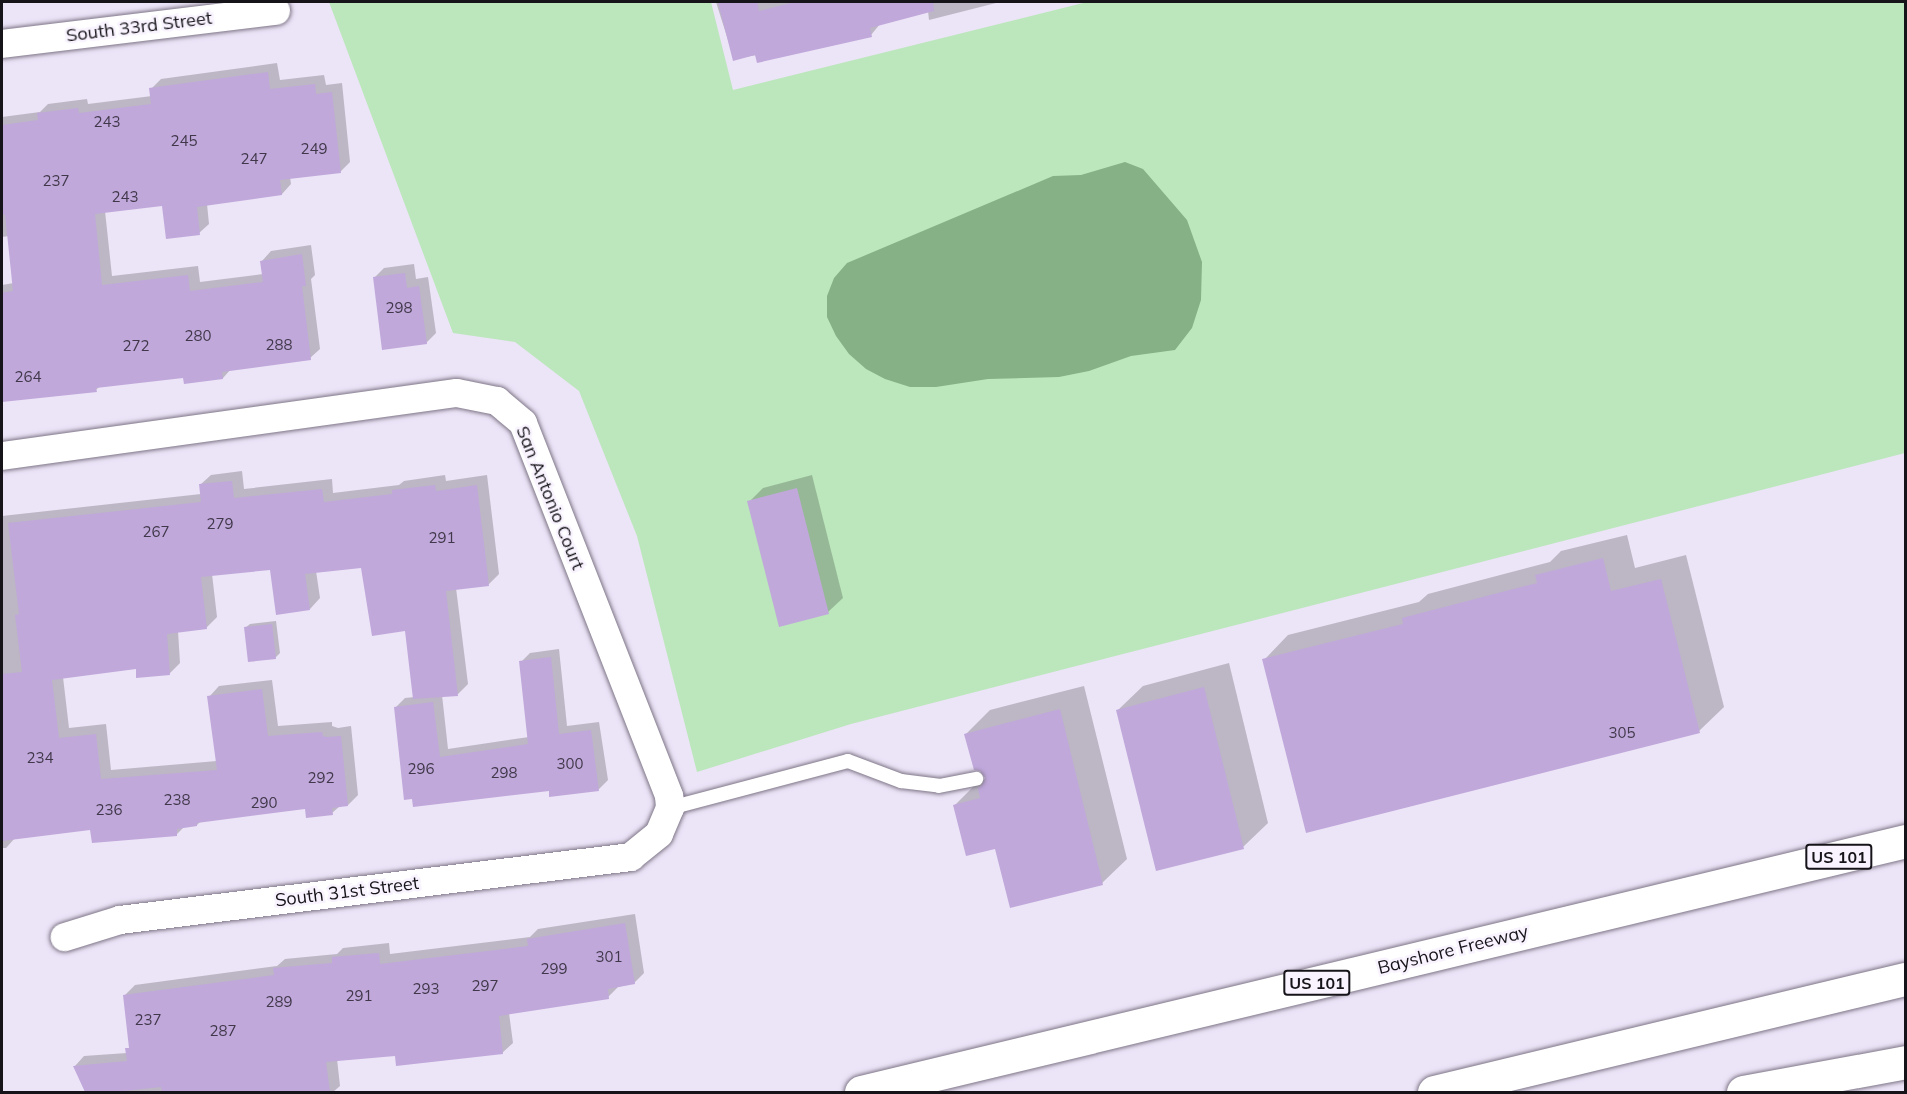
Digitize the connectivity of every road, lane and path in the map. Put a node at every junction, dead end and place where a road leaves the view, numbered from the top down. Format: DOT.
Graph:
graph roads {
  1 [pos="276,11"];
  2 [pos="2,44"];
  3 [pos="2,456"];
  4 [pos="976,779"];
  5 [pos="670,808"];
  6 [pos="1905,841"];
  7 [pos="64,937"];
  8 [pos="1905,978"];
  9 [pos="1905,1062"];
  10 [pos="861,1092"];
  11 [pos="1434,1092"];
  12 [pos="1743,1092"];
  1 -- 2 [label="street, South 33rd Street"];
  3 -- 5 [label="street, San Antonio Court"];
  4 -- 5 [label="lane"];
  5 -- 7 [label="street, South 31st Street"];
  6 -- 10 [label="highway, Bayshore Freeway / US 101"];
  8 -- 11 [label="highway"];
  9 -- 12 [label="highway"];
}
